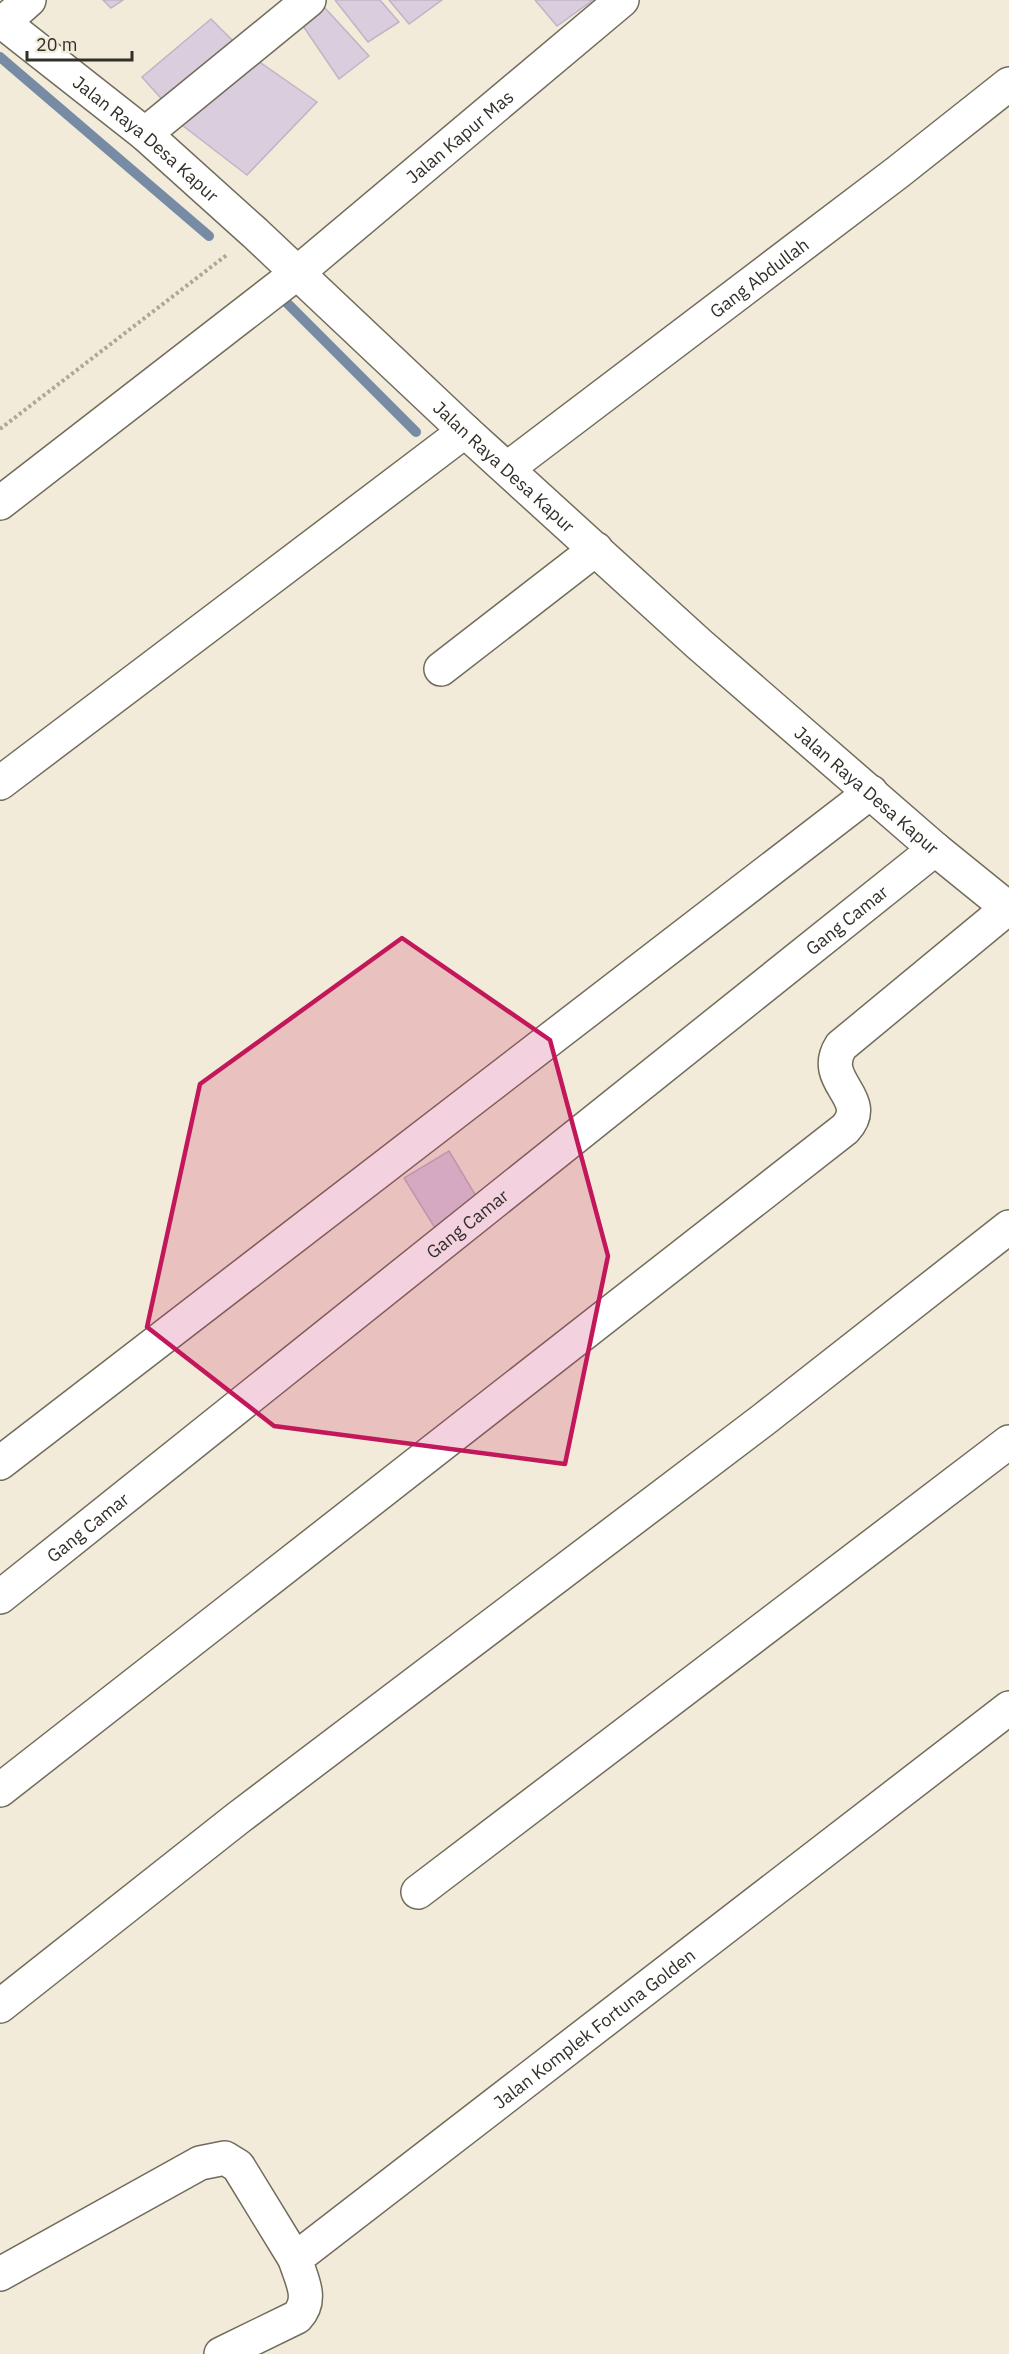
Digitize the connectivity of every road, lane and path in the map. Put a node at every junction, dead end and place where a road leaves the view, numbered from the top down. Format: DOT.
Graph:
graph roads {
  1 [pos="29,0"];
  2 [pos="309,0"];
  3 [pos="622,0"];
  4 [pos="2,22"];
  5 [pos="1009,84"];
  6 [pos="145,134"];
  7 [pos="255,233"];
  8 [pos="297,273"];
  9 [pos="0,429"];
  10 [pos="465,431"];
  11 [pos="508,468"];
  12 [pos="0,503"];
  13 [pos="596,549"];
  14 [pos="441,669"];
  15 [pos="0,783"];
  16 [pos="871,792"];
  17 [pos="935,849"];
  18 [pos="1008,909"];
  19 [pos="1009,1227"];
  20 [pos="1009,1442"];
  21 [pos="0,1463"];
  22 [pos="0,1597"];
  23 [pos="1009,1708"];
  24 [pos="0,1790"];
  25 [pos="418,1892"];
  26 [pos="0,2006"];
  27 [pos="295,2259"];
  28 [pos="0,2274"];
  29 [pos="221,2354"];
  1 -- 4 [label="street"];
  2 -- 6 [label="street"];
  3 -- 8 [label="street, Jalan Kapur Mas"];
  4 -- 6 [label="street, Jalan Raya Desa Kapur"];
  5 -- 11 [label="street, Gang Abdullah"];
  6 -- 7 [label="street, Jalan Raya Desa Kapur"];
  7 -- 8 [label="street, Jalan Raya Desa Kapur"];
  7 -- 9 [label="path"];
  8 -- 10 [label="street, Jalan Raya Desa Kapur"];
  8 -- 12 [label="street, Jalan Kapur Mas"];
  10 -- 11 [label="street, Jalan Raya Desa Kapur"];
  10 -- 15 [label="street"];
  11 -- 13 [label="street, Jalan Raya Desa Kapur"];
  13 -- 14 [label="street"];
  13 -- 16 [label="street, Jalan Raya Desa Kapur"];
  16 -- 17 [label="street, Jalan Raya Desa Kapur"];
  16 -- 21 [label="street"];
  17 -- 18 [label="street, Jalan Raya Desa Kapur"];
  17 -- 22 [label="street, Gang Camar"];
  18 -- 24 [label="street"];
  19 -- 26 [label="street"];
  20 -- 25 [label="street"];
  23 -- 27 [label="street, Jalan Komplek Fortuna Golden"];
  27 -- 28 [label="street"];
  27 -- 29 [label="street"];
}
